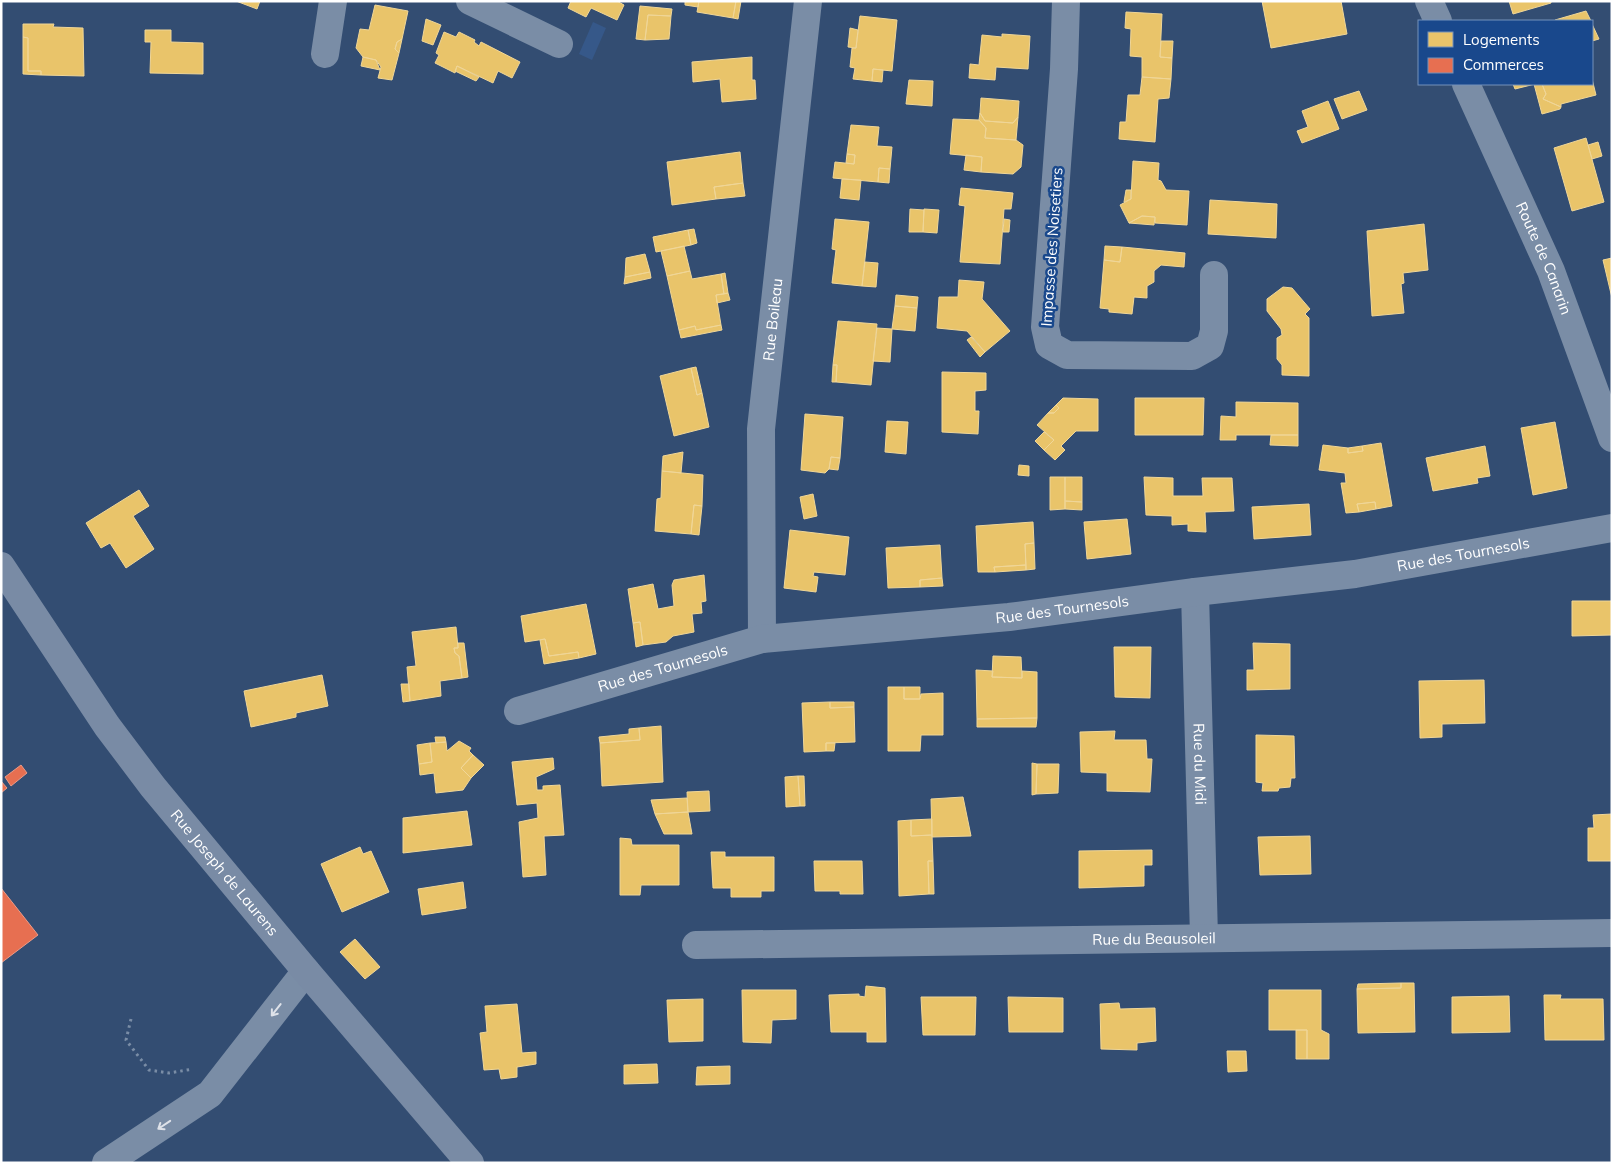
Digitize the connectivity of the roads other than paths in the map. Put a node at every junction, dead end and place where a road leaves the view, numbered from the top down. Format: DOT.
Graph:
graph roads {
  1 [pos="332,1"];
  2 [pos="470,1"];
  3 [pos="808,1"];
  4 [pos="1066,1"];
  5 [pos="1429,1"];
  6 [pos="1438,20"];
  7 [pos="559,44"];
  8 [pos="325,54"];
  9 [pos="1466,85"];
  10 [pos="1214,275"];
  11 [pos="1612,438"];
  12 [pos="1612,528"];
  13 [pos="1,566"];
  14 [pos="1195,592"];
  15 [pos="762,639"];
  16 [pos="518,711"];
  17 [pos="1612,933"];
  18 [pos="1204,937"];
  19 [pos="696,945"];
  20 [pos="306,971"];
  21 [pos="106,1163"];
  22 [pos="470,1163"];
  1 -- 8 [label="street"];
  2 -- 7 [label="street"];
  3 -- 15 [label="street, Rue Boileau"];
  4 -- 10 [label="street, Impasse des Noisetiers"];
  5 -- 6 [label="street"];
  9 -- 11 [label="street, Route de Canarin"];
  12 -- 14 [label="street, Rue des Tournesols"];
  13 -- 20 [label="main road, Rue Joseph de Laurens"];
  14 -- 15 [label="street, Rue des Tournesols"];
  14 -- 18 [label="street, Rue du Midi"];
  15 -- 16 [label="street, Rue des Tournesols"];
  17 -- 18 [label="street, Rue du Beausoleil"];
  18 -- 19 [label="street, Rue du Beausoleil"];
  20 -- 21 [label="street, one-way"];
  20 -- 22 [label="main road, Rue Joseph de Laurens"];
}
